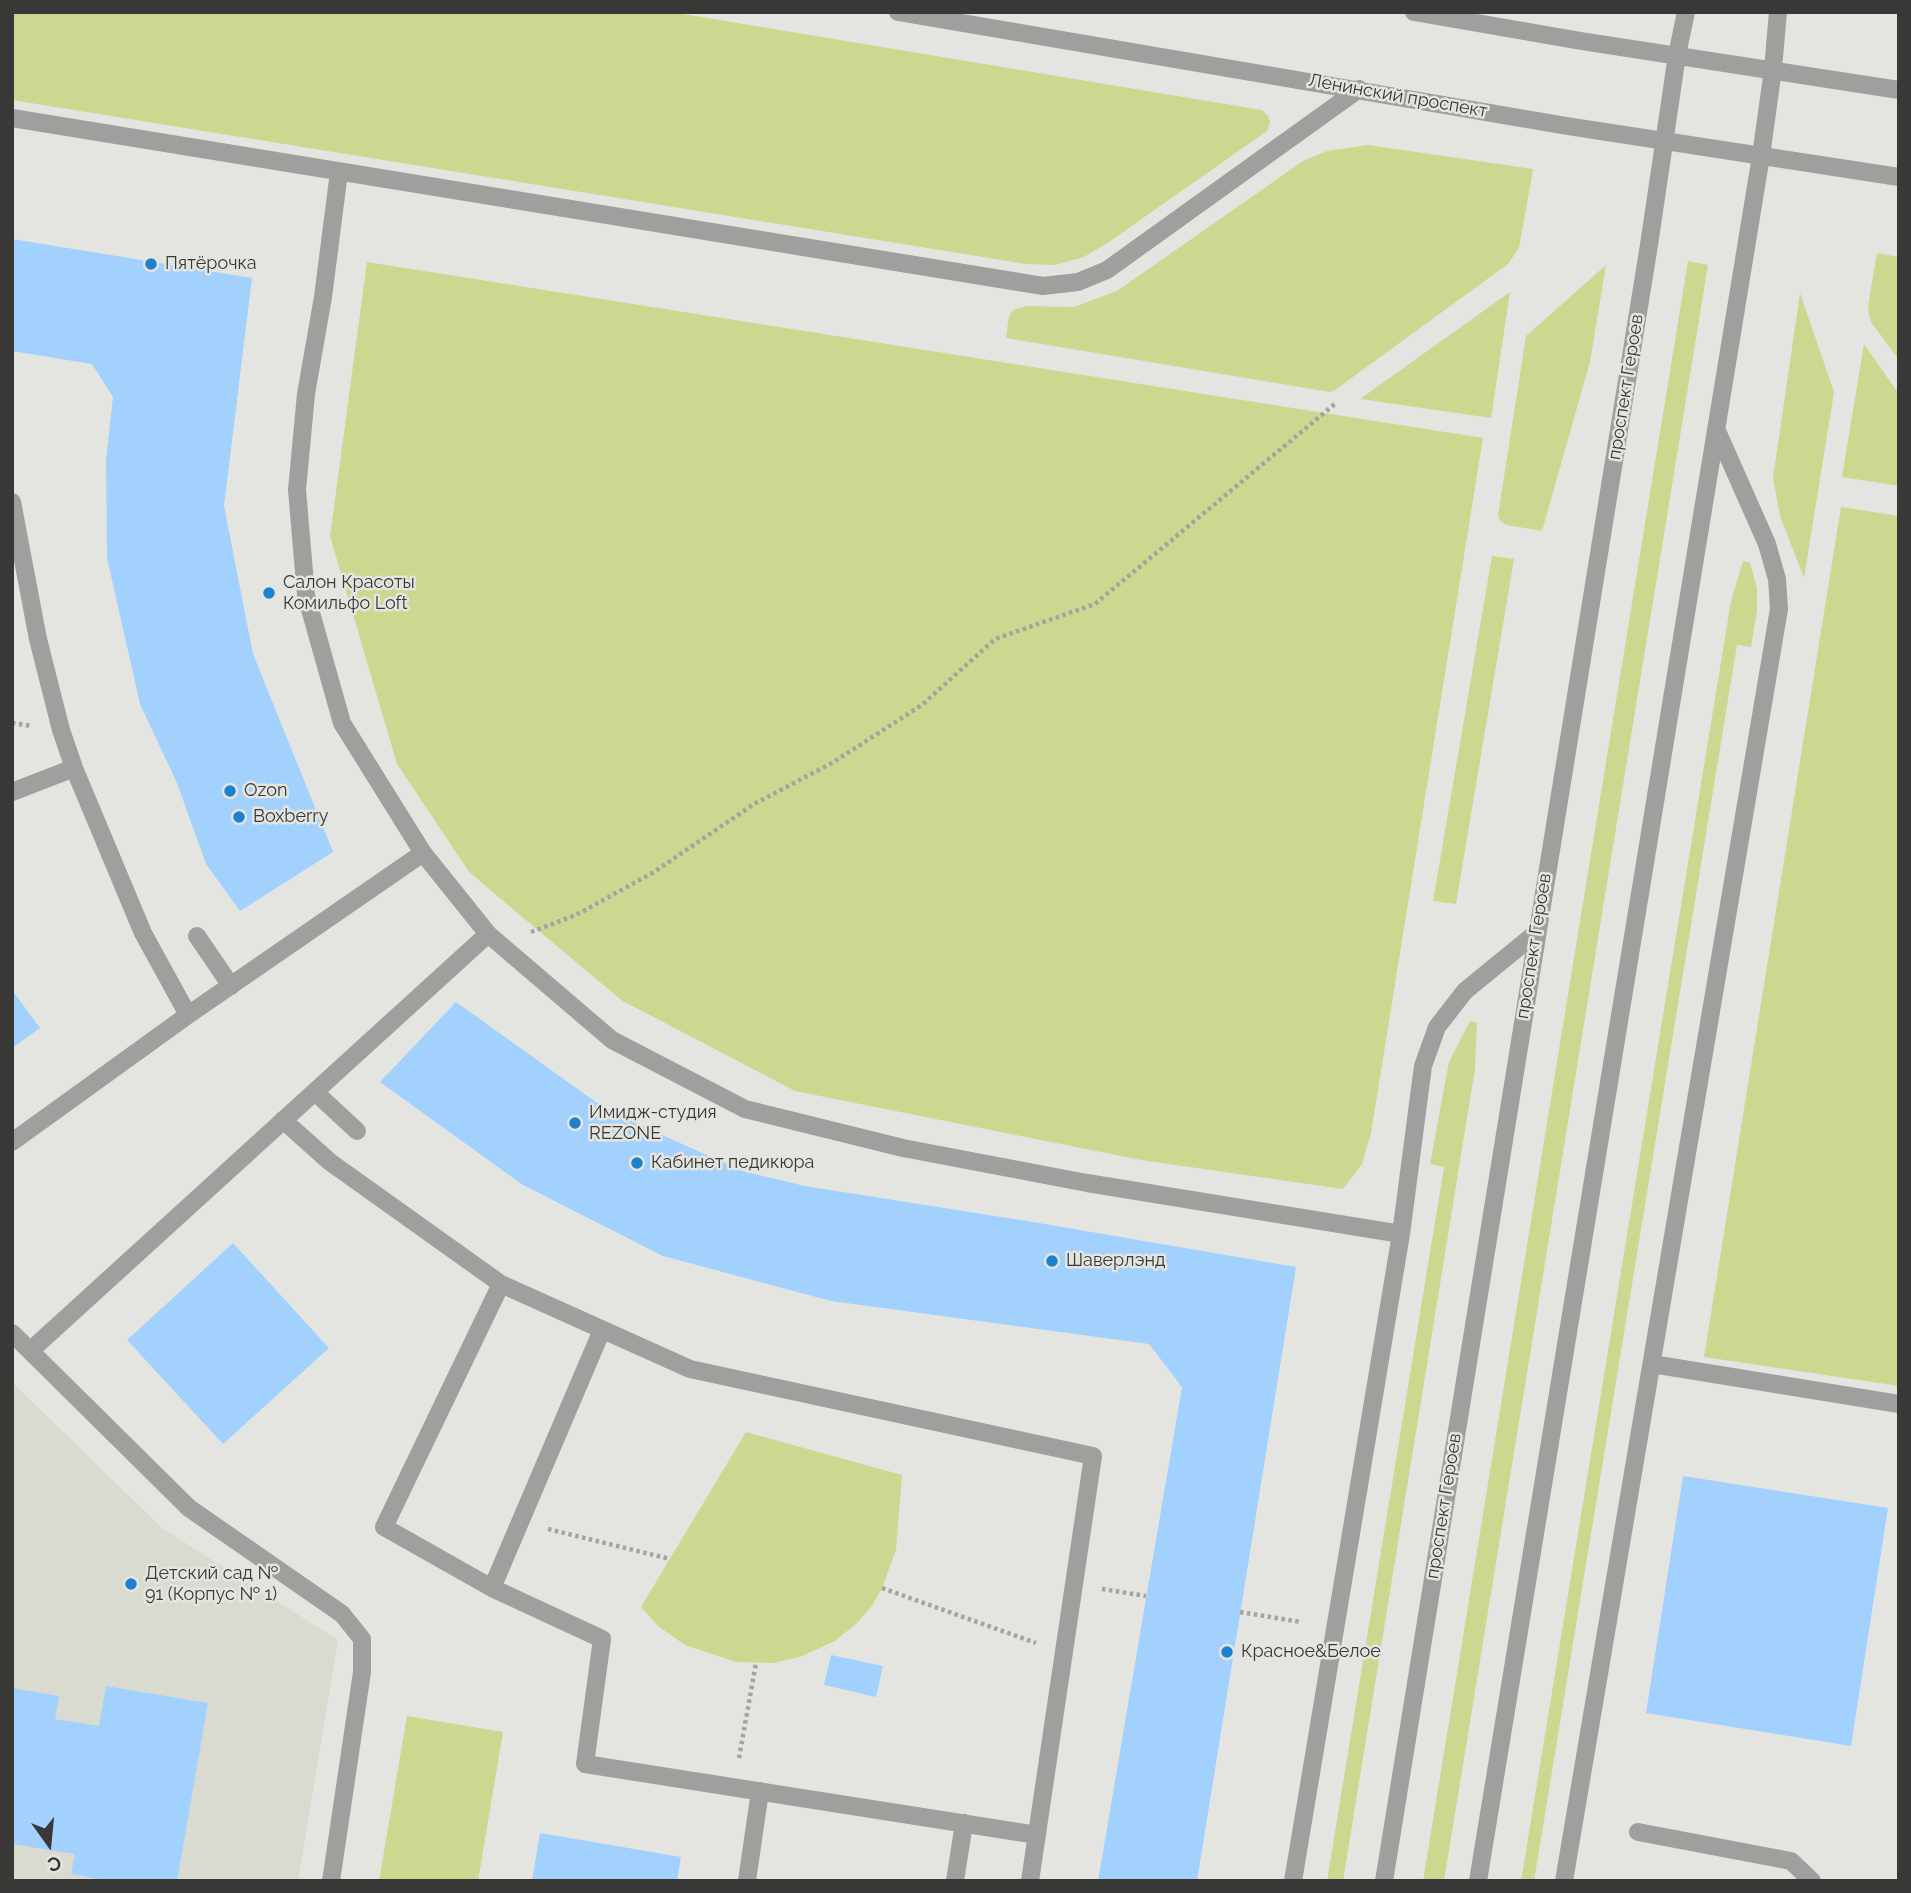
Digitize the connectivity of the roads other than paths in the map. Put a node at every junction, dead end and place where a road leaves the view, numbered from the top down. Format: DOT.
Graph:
graph roads {
  1 [pos="898,12"];
  2 [pos="1414,12"];
  3 [pos="1686,12"];
  4 [pos="1778,12"];
  5 [pos="1677,55"];
  6 [pos="1773,69"];
  7 [pos="1359,89"];
  8 [pos="1899,90"];
  9 [pos="12,118"];
  10 [pos="1664,141"];
  11 [pos="1761,156"];
  12 [pos="339,172"];
  13 [pos="1899,177"];
  14 [pos="1717,431"];
  15 [pos="12,502"];
  16 [pos="74,768"];
  17 [pos="12,792"];
  18 [pos="424,853"];
  19 [pos="1536,933"];
  20 [pos="197,936"];
  21 [pos="494,939"];
  22 [pos="231,986"];
  23 [pos="188,1015"];
  24 [pos="315,1092"];
  25 [pos="283,1120"];
  26 [pos="357,1131"];
  27 [pos="12,1142"];
  28 [pos="1401,1234"];
  29 [pos="501,1284"];
  30 [pos="602,1330"];
  31 [pos="12,1333"];
  32 [pos="30,1351"];
  33 [pos="1652,1363"];
  34 [pos="1899,1404"];
  35 [pos="492,1588"];
  36 [pos="760,1791"];
  37 [pos="964,1824"];
  38 [pos="1638,1832"];
  39 [pos="1037,1835"];
  40 [pos="331,1881"];
  41 [pos="747,1881"];
  42 [pos="955,1881"];
  43 [pos="1030,1881"];
  44 [pos="1293,1881"];
  45 [pos="1384,1881"];
  46 [pos="1478,1881"];
  47 [pos="1564,1881"];
  48 [pos="1812,1881"];
  1 -- 7 [label="street, Ленинский проспект"];
  2 -- 5 [label="street"];
  3 -- 5 [label="street, проспект Героев"];
  4 -- 6 [label="street"];
  5 -- 6 [label="street"];
  5 -- 10 [label="street, проспект Героев"];
  6 -- 8 [label="street"];
  6 -- 11 [label="street"];
  7 -- 10 [label="street, Ленинский проспект"];
  7 -- 12 [label="street"];
  9 -- 12 [label="street"];
  10 -- 11 [label="street, Ленинский проспект"];
  10 -- 19 [label="street, проспект Героев"];
  11 -- 13 [label="street, Ленинский проспект"];
  11 -- 14 [label="street"];
  12 -- 18 [label="street"];
  14 -- 33 [label="street"];
  14 -- 46 [label="street"];
  15 -- 16 [label="street"];
  16 -- 17 [label="street"];
  16 -- 23 [label="street"];
  18 -- 21 [label="street"];
  18 -- 22 [label="street"];
  19 -- 28 [label="street"];
  19 -- 45 [label="street, проспект Героев"];
  20 -- 22 [label="street"];
  21 -- 24 [label="street"];
  21 -- 28 [label="street"];
  22 -- 23 [label="street"];
  23 -- 27 [label="street"];
  24 -- 25 [label="street"];
  24 -- 26 [label="street"];
  25 -- 29 [label="street"];
  25 -- 32 [label="street"];
  28 -- 44 [label="street"];
  29 -- 30 [label="street"];
  29 -- 35 [label="street"];
  30 -- 35 [label="street"];
  30 -- 39 [label="street"];
  31 -- 32 [label="street"];
  32 -- 40 [label="street"];
  33 -- 34 [label="street"];
  33 -- 47 [label="street"];
  35 -- 36 [label="street"];
  36 -- 37 [label="street"];
  36 -- 41 [label="street"];
  37 -- 39 [label="street"];
  37 -- 42 [label="street"];
  38 -- 48 [label="street"];
  39 -- 43 [label="street"];
}
